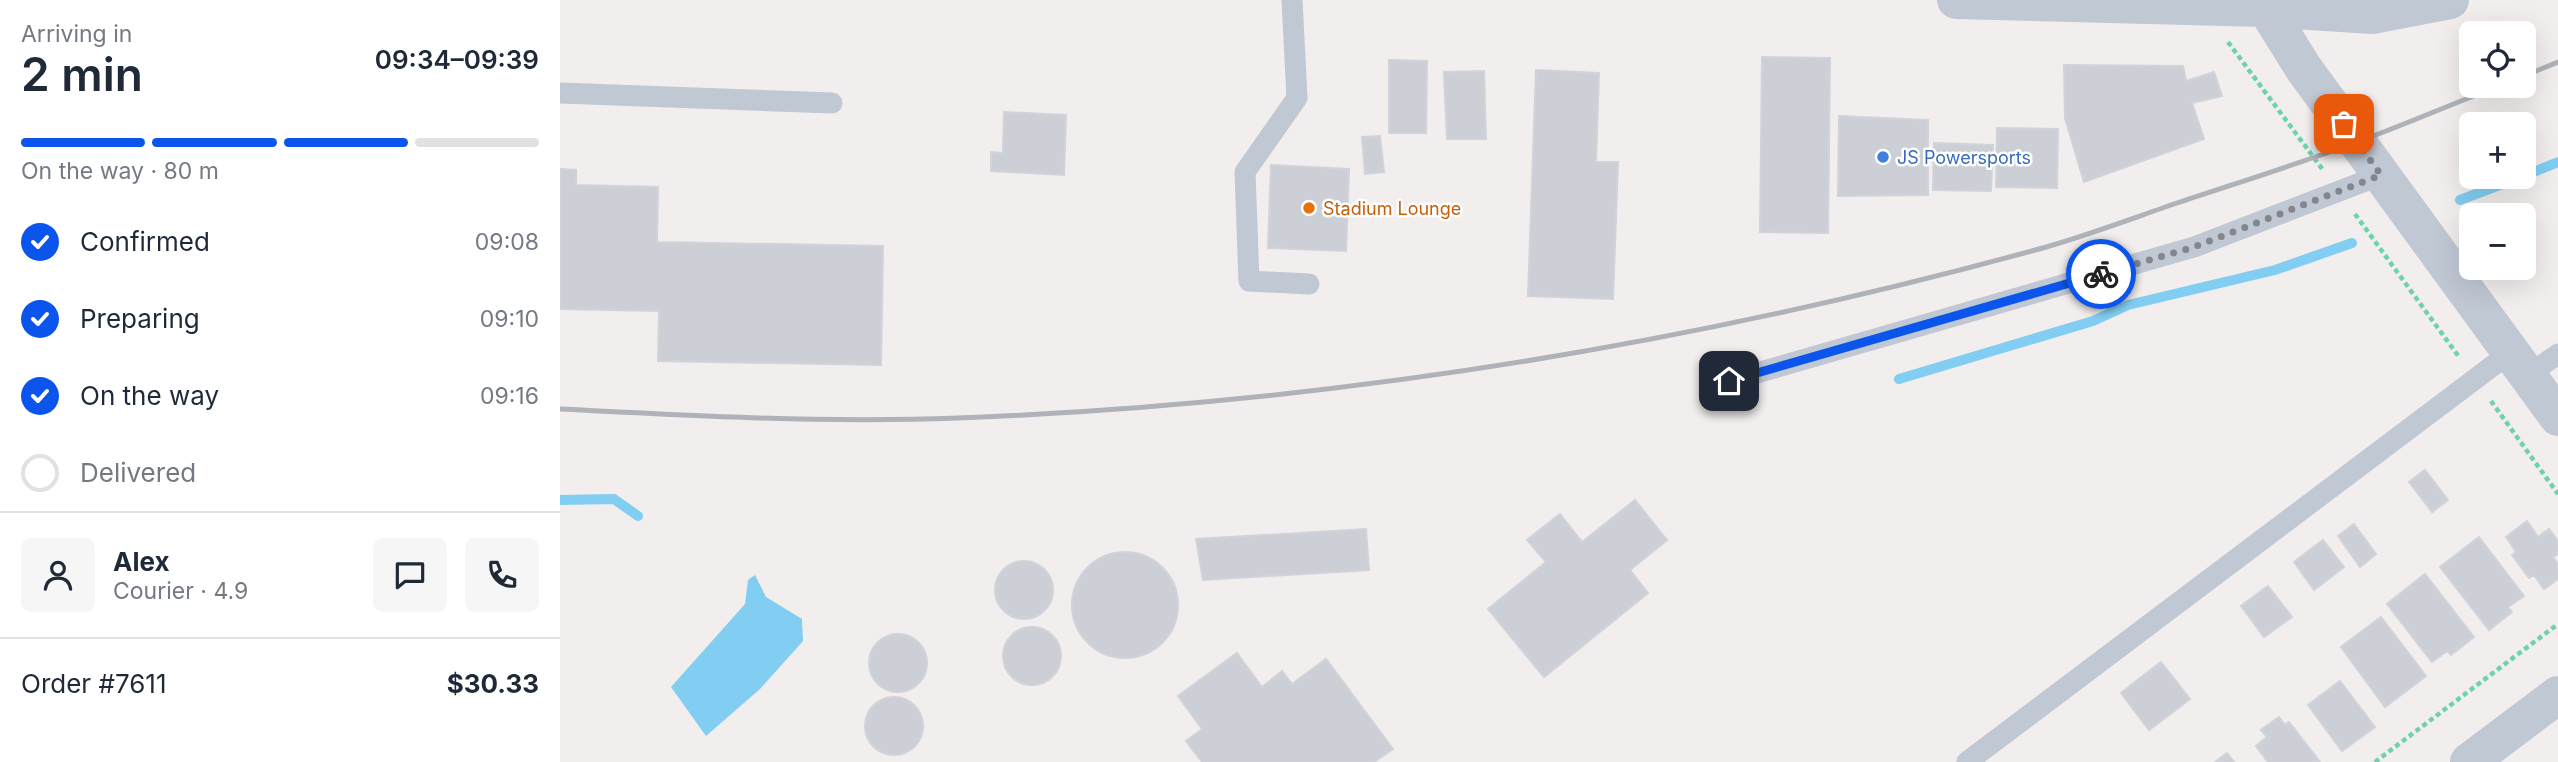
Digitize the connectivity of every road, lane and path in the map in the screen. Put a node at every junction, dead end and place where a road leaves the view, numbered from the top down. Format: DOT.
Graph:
graph roads {
  1 [pos="1292,0"];
  2 [pos="1956,0"];
  3 [pos="2450,0"];
  4 [pos="2263,4"];
  5 [pos="2226,39"];
  6 [pos="560,93"];
  7 [pos="832,103"];
  8 [pos="2381,175"];
  9 [pos="2338,191"];
  10 [pos="1309,284"];
  11 [pos="2558,354"];
  12 [pos="2519,363"];
  13 [pos="2475,379"];
  14 [pos="1729,381"];
  15 [pos="2558,417"];
  16 [pos="2558,494"];
  17 [pos="2558,624"];
  18 [pos="2558,695"];
  19 [pos="1967,762"];
  20 [pos="2375,762"];
  21 [pos="2469,762"];
  1 -- 10 [label="lane"];
  2 -- 4 [label="street"];
  3 -- 4 [label="street"];
  4 -- 8 [label="street"];
  5 -- 9 [label="path"];
  6 -- 7 [label="lane"];
  8 -- 9 [label="lane"];
  8 -- 12 [label="street"];
  9 -- 13 [label="path"];
  9 -- 14 [label="lane"];
  11 -- 12 [label="lane"];
  12 -- 13 [label="lane"];
  12 -- 15 [label="street"];
  13 -- 16 [label="path"];
  13 -- 19 [label="lane"];
  17 -- 20 [label="path"];
  18 -- 21 [label="street"];
}
